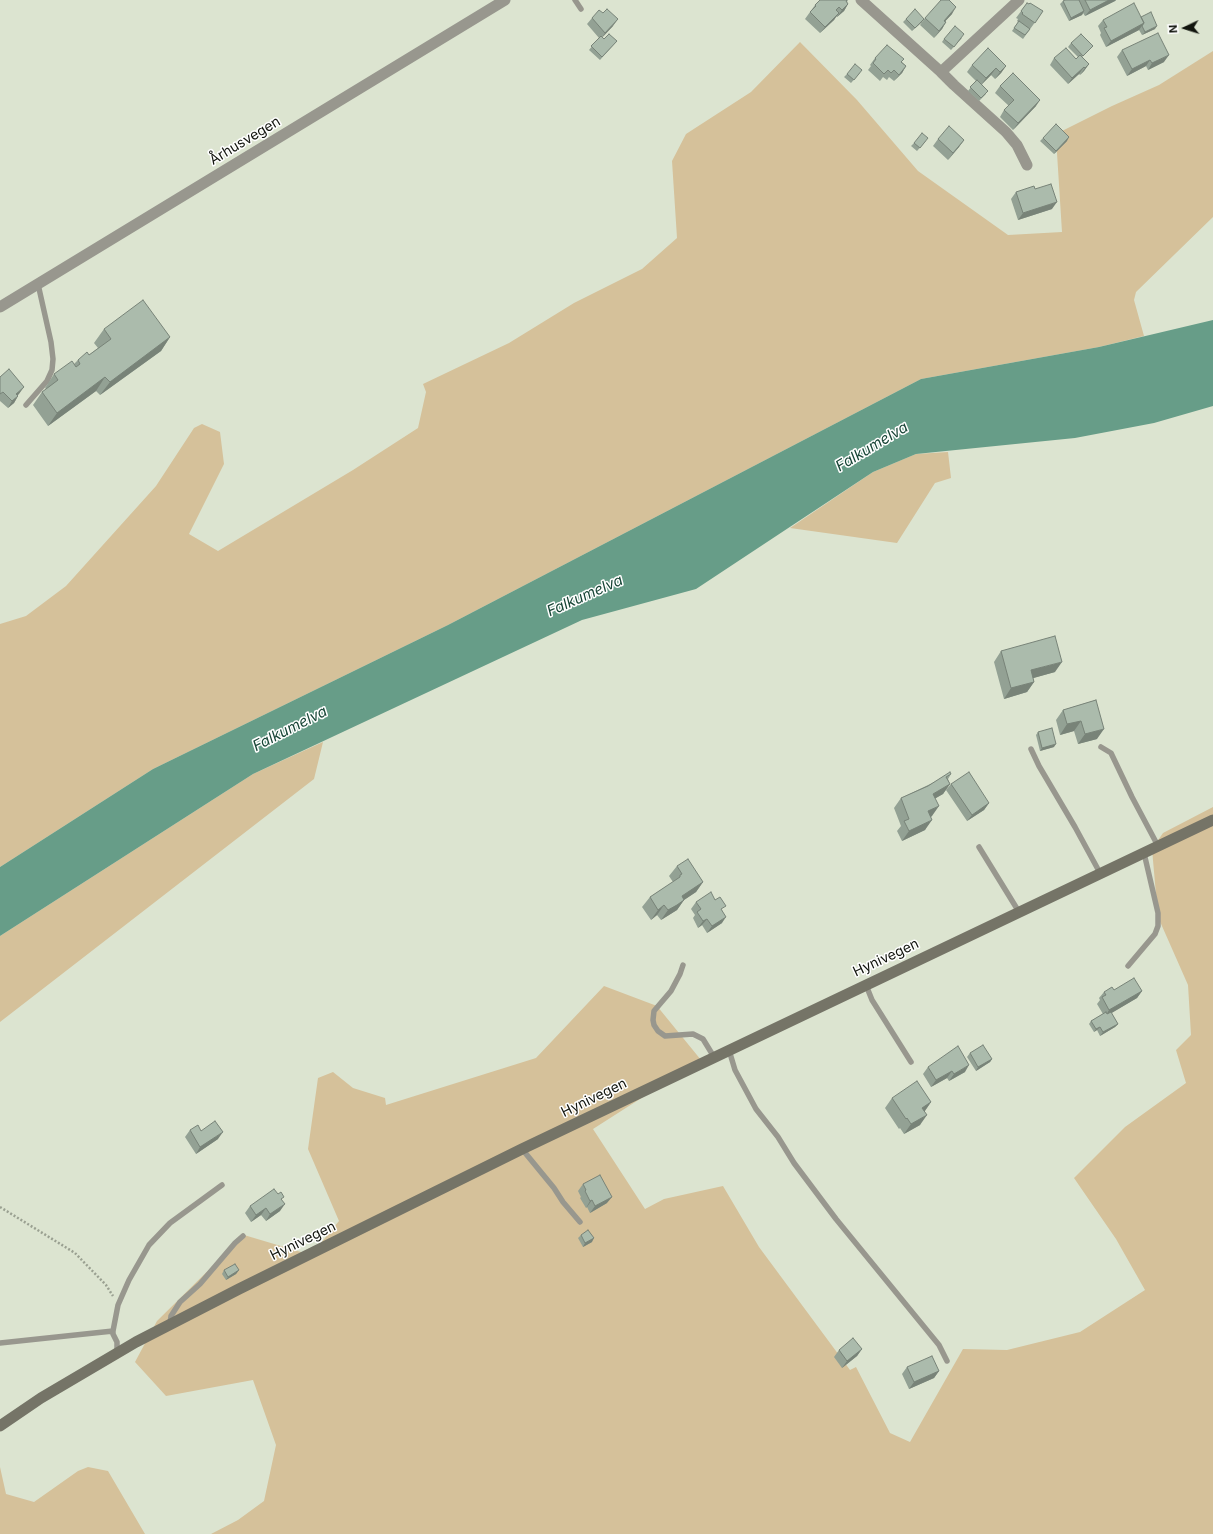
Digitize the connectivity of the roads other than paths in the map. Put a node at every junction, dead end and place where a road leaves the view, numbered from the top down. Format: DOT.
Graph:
graph roads {
  1 [pos="505,0"];
  2 [pos="575,0"];
  3 [pos="861,0"];
  4 [pos="1019,0"];
  5 [pos="581,9"];
  6 [pos="942,72"];
  7 [pos="1027,165"];
  8 [pos="38,284"];
  9 [pos="0,307"];
  10 [pos="26,405"];
  11 [pos="1101,747"];
  12 [pos="1031,749"];
  13 [pos="1213,820"];
  14 [pos="1158,846"];
  15 [pos="979,847"];
  16 [pos="1144,852"];
  17 [pos="1100,873"];
  18 [pos="1019,912"];
  19 [pos="683,965"];
  20 [pos="1128,966"];
  21 [pos="866,984"];
  22 [pos="729,1050"];
  23 [pos="714,1057"];
  24 [pos="911,1062"];
  25 [pos="522,1149"];
  26 [pos="222,1185"];
  27 [pos="580,1222"];
  28 [pos="243,1236"];
  29 [pos="170,1324"];
  30 [pos="112,1331"];
  31 [pos="0,1344"];
  32 [pos="117,1353"];
  33 [pos="947,1361"];
  34 [pos="2,1424"];
  1 -- 8 [label="street, Århusvegen"];
  2 -- 5 [label="lane"];
  3 -- 6 [label="street"];
  4 -- 6 [label="street"];
  6 -- 7 [label="street"];
  8 -- 9 [label="street, Århusvegen"];
  8 -- 10 [label="lane"];
  11 -- 14 [label="lane"];
  12 -- 17 [label="lane"];
  13 -- 14 [label="main road, Hynivegen"];
  14 -- 16 [label="main road, Hynivegen"];
  15 -- 18 [label="lane"];
  16 -- 17 [label="main road, Hynivegen"];
  16 -- 20 [label="lane"];
  17 -- 18 [label="main road, Hynivegen"];
  18 -- 21 [label="main road, Hynivegen"];
  19 -- 23 [label="lane"];
  21 -- 22 [label="main road, Hynivegen"];
  21 -- 24 [label="lane"];
  22 -- 23 [label="main road, Hynivegen"];
  22 -- 33 [label="lane"];
  23 -- 25 [label="main road, Hynivegen"];
  25 -- 27 [label="lane"];
  25 -- 29 [label="main road, Hynivegen"];
  26 -- 30 [label="lane"];
  28 -- 29 [label="lane"];
  29 -- 32 [label="main road, Hynivegen"];
  30 -- 31 [label="lane"];
  30 -- 32 [label="lane"];
  32 -- 34 [label="main road, Hynivegen"];
}
